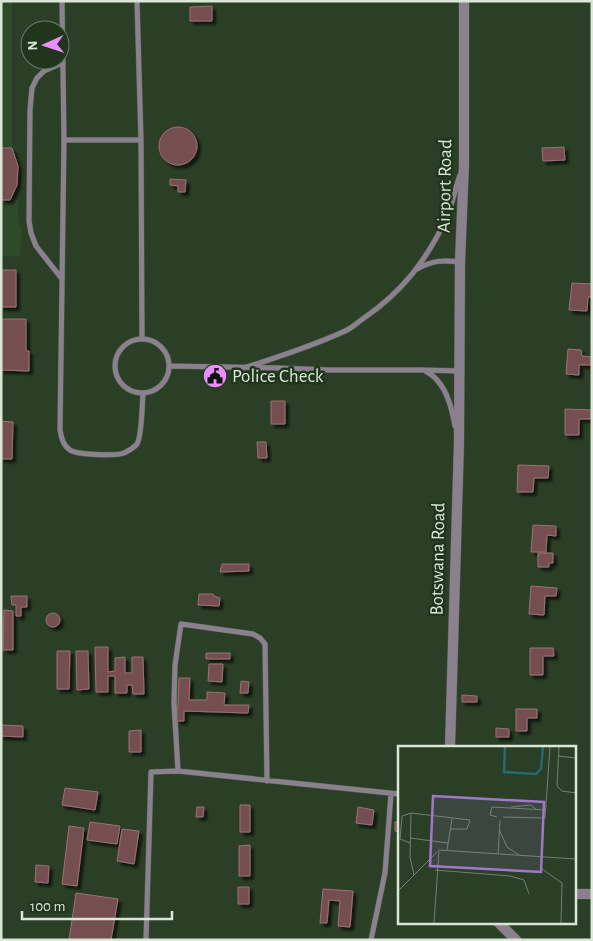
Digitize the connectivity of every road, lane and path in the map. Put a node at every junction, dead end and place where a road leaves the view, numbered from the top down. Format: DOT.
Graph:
graph roads {
  1 [pos="62,1"];
  2 [pos="137,1"];
  3 [pos="464,1"];
  4 [pos="62,20"];
  5 [pos="46,70"];
  6 [pos="62,70"];
  7 [pos="64,140"];
  8 [pos="141,140"];
  9 [pos="464,164"];
  10 [pos="460,262"];
  11 [pos="415,271"];
  12 [pos="62,279"];
  13 [pos="142,339"];
  14 [pos="169,366"];
  15 [pos="244,368"];
  16 [pos="424,370"];
  17 [pos="460,371"];
  18 [pos="143,394"];
  19 [pos="459,442"];
  20 [pos="450,746"];
  21 [pos="178,772"];
  22 [pos="267,781"];
  23 [pos="391,794"];
  24 [pos="398,794"];
  25 [pos="576,894"];
  26 [pos="592,894"];
  27 [pos="500,924"];
  28 [pos="146,940"];
  29 [pos="371,940"];
  30 [pos="516,940"];
  1 -- 4 [label="lane"];
  2 -- 8 [label="lane"];
  3 -- 9 [label="street, Airport Road"];
  5 -- 12 [label="lane"];
  6 -- 7 [label="lane"];
  7 -- 8 [label="lane"];
  7 -- 12 [label="lane"];
  8 -- 13 [label="lane"];
  9 -- 10 [label="street, Airport Road"];
  9 -- 11 [label="lane"];
  10 -- 11 [label="lane"];
  10 -- 17 [label="street, Airport Road"];
  11 -- 15 [label="lane"];
  12 -- 18 [label="lane"];
  13 -- 14 [label="lane"];
  13 -- 18 [label="lane"];
  14 -- 15 [label="lane"];
  14 -- 18 [label="lane"];
  15 -- 16 [label="lane"];
  16 -- 17 [label="lane"];
  16 -- 19 [label="lane"];
  17 -- 19 [label="street, Botswana Road"];
  19 -- 20 [label="street, Botswana Road"];
  21 -- 22 [label="lane"];
  21 -- 22 [label="lane"];
  21 -- 28 [label="lane"];
  22 -- 23 [label="lane"];
  23 -- 24 [label="lane"];
  23 -- 29 [label="lane"];
  25 -- 26 [label="street"];
  27 -- 30 [label="street"];
}
